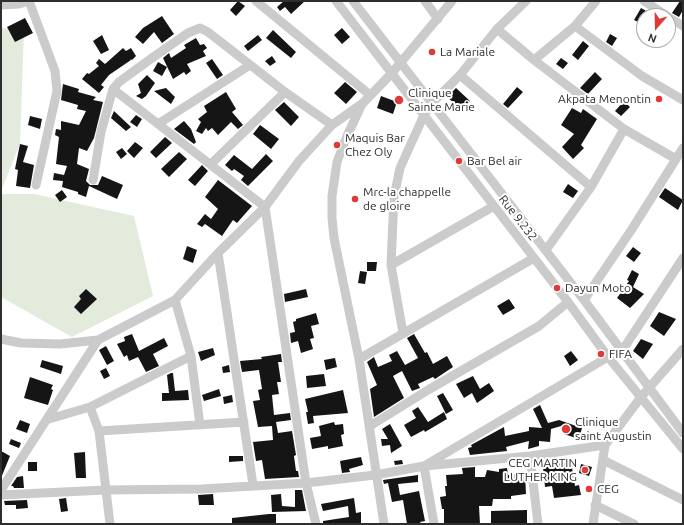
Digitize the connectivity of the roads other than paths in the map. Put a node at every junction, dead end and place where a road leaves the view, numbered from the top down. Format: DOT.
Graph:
graph roads {
  1 [pos="29,1"];
  2 [pos="256,1"];
  3 [pos="336,1"];
  4 [pos="353,1"];
  5 [pos="425,1"];
  6 [pos="452,1"];
  7 [pos="526,1"];
  8 [pos="596,1"];
  9 [pos="644,1"];
  10 [pos="1,5"];
  11 [pos="655,8"];
  12 [pos="438,19"];
  13 [pos="575,26"];
  14 [pos="498,29"];
  15 [pos="534,60"];
  16 [pos="400,63"];
  17 [pos="250,65"];
  18 [pos="391,74"];
  19 [pos="460,75"];
  20 [pos="113,89"];
  21 [pos="285,92"];
  22 [pos="370,95"];
  23 [pos="683,100"];
  24 [pos="363,103"];
  25 [pos="432,104"];
  26 [pos="424,116"];
  27 [pos="158,124"];
  28 [pos="332,125"];
  29 [pos="624,129"];
  30 [pos="683,148"];
  31 [pos="676,159"];
  32 [pos="211,164"];
  33 [pos="93,180"];
  34 [pos="36,185"];
  35 [pos="590,187"];
  36 [pos="494,206"];
  37 [pos="265,207"];
  38 [pos="546,250"];
  39 [pos="218,252"];
  40 [pos="534,258"];
  41 [pos="683,258"];
  42 [pos="391,265"];
  43 [pos="175,300"];
  44 [pos="584,300"];
  45 [pos="568,302"];
  46 [pos="403,333"];
  47 [pos="1,339"];
  48 [pos="98,340"];
  49 [pos="683,349"];
  50 [pos="622,351"];
  51 [pos="191,356"];
  52 [pos="608,357"];
  53 [pos="359,359"];
  54 [pos="649,388"];
  55 [pos="641,397"];
  56 [pos="90,407"];
  57 [pos="48,419"];
  58 [pos="244,422"];
  59 [pos="200,425"];
  60 [pos="370,426"];
  61 [pos="99,431"];
  62 [pos="683,433"];
  63 [pos="605,445"];
  64 [pos="683,449"];
  65 [pos="530,456"];
  66 [pos="603,460"];
  67 [pos="424,466"];
  68 [pos="375,475"];
  69 [pos="306,483"];
  70 [pos="253,485"];
  71 [pos="1,490"];
  72 [pos="105,490"];
  73 [pos="1,495"];
  74 [pos="683,500"];
  75 [pos="595,505"];
  76 [pos="110,524"];
  77 [pos="316,524"];
  78 [pos="384,524"];
  79 [pos="434,524"];
  80 [pos="538,524"];
  81 [pos="593,524"];
  82 [pos="634,524"];
  1 -- 10 [label="street"];
  1 -- 34 [label="street"];
  2 -- 22 [label="street"];
  3 -- 18 [label="street, Rue 9.232"];
  4 -- 16 [label="street, Rue 9.232"];
  5 -- 12 [label="street"];
  6 -- 12 [label="street"];
  7 -- 14 [label="street"];
  8 -- 13 [label="street"];
  9 -- 11 [label="street"];
  12 -- 16 [label="street"];
  13 -- 15 [label="street"];
  13 -- 23 [label="street"];
  14 -- 15 [label="street"];
  14 -- 19 [label="street"];
  15 -- 29 [label="street"];
  16 -- 18 [label="street"];
  16 -- 25 [label="street, Rue 9.232"];
  17 -- 20 [label="street"];
  17 -- 21 [label="street"];
  17 -- 27 [label="street"];
  18 -- 22 [label="street"];
  18 -- 26 [label="street, Rue 9.232"];
  19 -- 25 [label="street"];
  19 -- 35 [label="street"];
  20 -- 27 [label="street"];
  20 -- 33 [label="street"];
  21 -- 28 [label="street"];
  21 -- 32 [label="street"];
  22 -- 24 [label="street"];
  24 -- 28 [label="street"];
  24 -- 53 [label="street"];
  25 -- 26 [label="street"];
  25 -- 38 [label="street, Rue 9.232"];
  26 -- 36 [label="street, Rue 9.232"];
  26 -- 42 [label="street"];
  27 -- 32 [label="street"];
  28 -- 37 [label="street"];
  29 -- 31 [label="street"];
  29 -- 35 [label="street"];
  30 -- 31 [label="street"];
  31 -- 44 [label="street"];
  32 -- 37 [label="street"];
  35 -- 38 [label="street"];
  36 -- 40 [label="street, Rue 9.232"];
  36 -- 42 [label="street"];
  37 -- 39 [label="street"];
  37 -- 69 [label="street"];
  38 -- 44 [label="street, Rue 9.232"];
  39 -- 43 [label="street"];
  39 -- 58 [label="street"];
  40 -- 45 [label="street, Rue 9.232"];
  40 -- 46 [label="street"];
  41 -- 50 [label="street"];
  42 -- 46 [label="street"];
  43 -- 48 [label="street"];
  43 -- 51 [label="street"];
  44 -- 50 [label="street, Rue 9.232"];
  45 -- 52 [label="street, Rue 9.232"];
  45 -- 60 [label="street"];
  46 -- 53 [label="street"];
  47 -- 48 [label="street"];
  48 -- 57 [label="street"];
  49 -- 54 [label="street"];
  50 -- 54 [label="street, Rue 9.232"];
  51 -- 56 [label="street"];
  51 -- 59 [label="street"];
  52 -- 55 [label="street, Rue 9.232"];
  52 -- 67 [label="street"];
  53 -- 60 [label="street"];
  54 -- 55 [label="street"];
  54 -- 62 [label="street, Rue 9.232"];
  55 -- 63 [label="street"];
  55 -- 64 [label="street, Rue 9.232"];
  56 -- 57 [label="street"];
  56 -- 61 [label="street"];
  57 -- 71 [label="street"];
  58 -- 59 [label="street"];
  58 -- 70 [label="street"];
  59 -- 61 [label="street"];
  60 -- 68 [label="street"];
  61 -- 72 [label="street"];
  63 -- 65 [label="street"];
  63 -- 66 [label="street"];
  65 -- 67 [label="street"];
  65 -- 80 [label="street"];
  66 -- 74 [label="street"];
  66 -- 75 [label="street"];
  67 -- 68 [label="street"];
  67 -- 79 [label="street"];
  68 -- 69 [label="street"];
  68 -- 78 [label="street"];
  69 -- 70 [label="street"];
  69 -- 77 [label="street"];
  70 -- 72 [label="street"];
  72 -- 73 [label="street"];
  72 -- 76 [label="street"];
  75 -- 81 [label="street"];
  75 -- 82 [label="street"];
}
